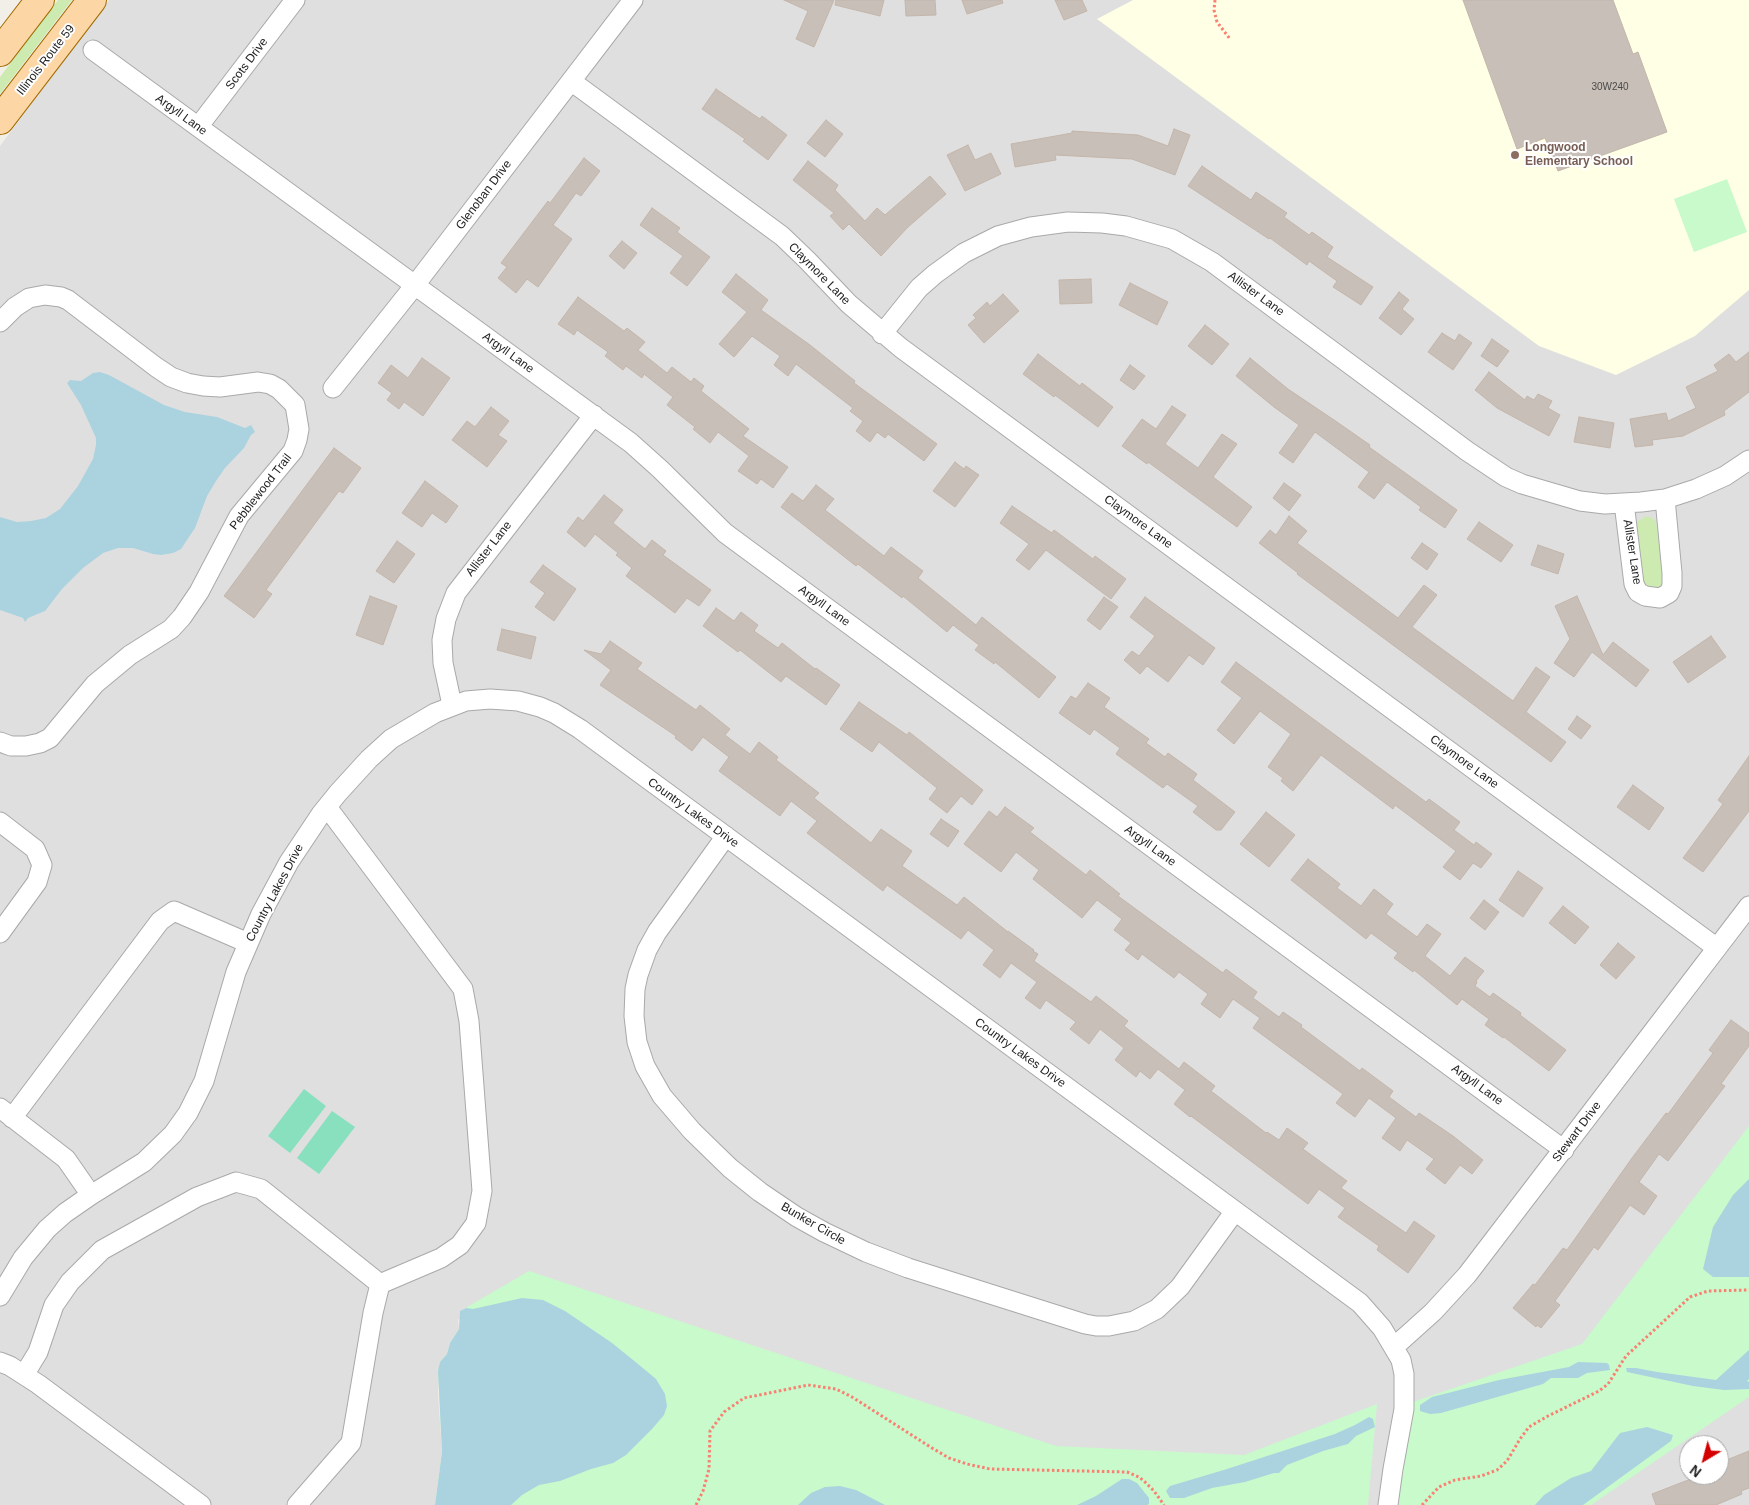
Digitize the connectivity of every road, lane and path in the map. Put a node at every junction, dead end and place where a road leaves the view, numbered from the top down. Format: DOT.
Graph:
graph roads {
  1 [pos="40,0"];
  2 [pos="92,0"];
  3 [pos="295,0"];
  4 [pos="633,0"];
  5 [pos="1215,0"];
  6 [pos="1230,39"];
  7 [pos="93,50"];
  8 [pos="0,52"];
  9 [pos="571,81"];
  10 [pos="0,120"];
  11 [pos="198,127"];
  12 [pos="415,286"];
  13 [pos="0,322"];
  14 [pos="882,334"];
  15 [pos="333,388"];
  16 [pos="594,415"];
  17 [pos="1749,460"];
  18 [pos="1665,499"];
  19 [pos="1624,503"];
  20 [pos="452,705"];
  21 [pos="0,742"];
  22 [pos="327,807"];
  23 [pos="0,822"];
  24 [pos="726,836"];
  25 [pos="1749,906"];
  26 [pos="0,933"];
  27 [pos="248,943"];
  28 [pos="1717,948"];
  29 [pos="6,1113"];
  30 [pos="1564,1150"];
  31 [pos="91,1195"];
  32 [pos="1235,1211"];
  33 [pos="380,1284"];
  34 [pos="1749,1290"];
  35 [pos="0,1296"];
  36 [pos="1394,1347"];
  37 [pos="0,1362"];
  38 [pos="24,1374"];
  39 [pos="201,1505"];
  40 [pos="297,1505"];
  41 [pos="696,1505"];
  42 [pos="1164,1505"];
  43 [pos="1388,1505"];
  44 [pos="1422,1505"];
  1 -- 8 [label="main road"];
  2 -- 10 [label="main road, Illinois Route 59"];
  3 -- 11 [label="street, Scots Drive"];
  4 -- 9 [label="street, Glenoban Drive"];
  5 -- 6 [label="path"];
  7 -- 11 [label="street, Argyll Lane"];
  9 -- 12 [label="street, Glenoban Drive"];
  9 -- 14 [label="street, Claymore Lane"];
  11 -- 12 [label="street, Argyll Lane"];
  12 -- 15 [label="street, Glenoban Drive"];
  12 -- 16 [label="street, Argyll Lane"];
  13 -- 21 [label="street, Pebblewood Trail"];
  14 -- 19 [label="street, Allister Lane"];
  14 -- 28 [label="street, Claymore Lane"];
  16 -- 20 [label="street, Allister Lane"];
  16 -- 30 [label="street, Argyll Lane"];
  17 -- 18 [label="street, Allister Lane"];
  18 -- 19 [label="street, Allister Lane"];
  18 -- 19 [label="street, Allister Lane"];
  20 -- 22 [label="street, Country Lakes Drive"];
  20 -- 24 [label="street, Country Lakes Drive"];
  22 -- 27 [label="street, Country Lakes Drive"];
  22 -- 33 [label="street"];
  23 -- 26 [label="street"];
  24 -- 32 [label="street, Country Lakes Drive"];
  24 -- 32 [label="street, Bunker Circle"];
  25 -- 28 [label="street, Stewart Drive"];
  27 -- 29 [label="street"];
  27 -- 31 [label="street, Country Lakes Drive"];
  28 -- 30 [label="street, Stewart Drive"];
  29 -- 31 [label="street"];
  30 -- 36 [label="street, Stewart Drive"];
  31 -- 35 [label="street, Country Lakes Drive"];
  32 -- 36 [label="street, Country Lakes Drive"];
  33 -- 38 [label="street"];
  33 -- 40 [label="street"];
  34 -- 44 [label="path"];
  36 -- 43 [label="street, Country Lakes Drive"];
  37 -- 38 [label="street"];
  38 -- 39 [label="street"];
  41 -- 42 [label="path"];
}
